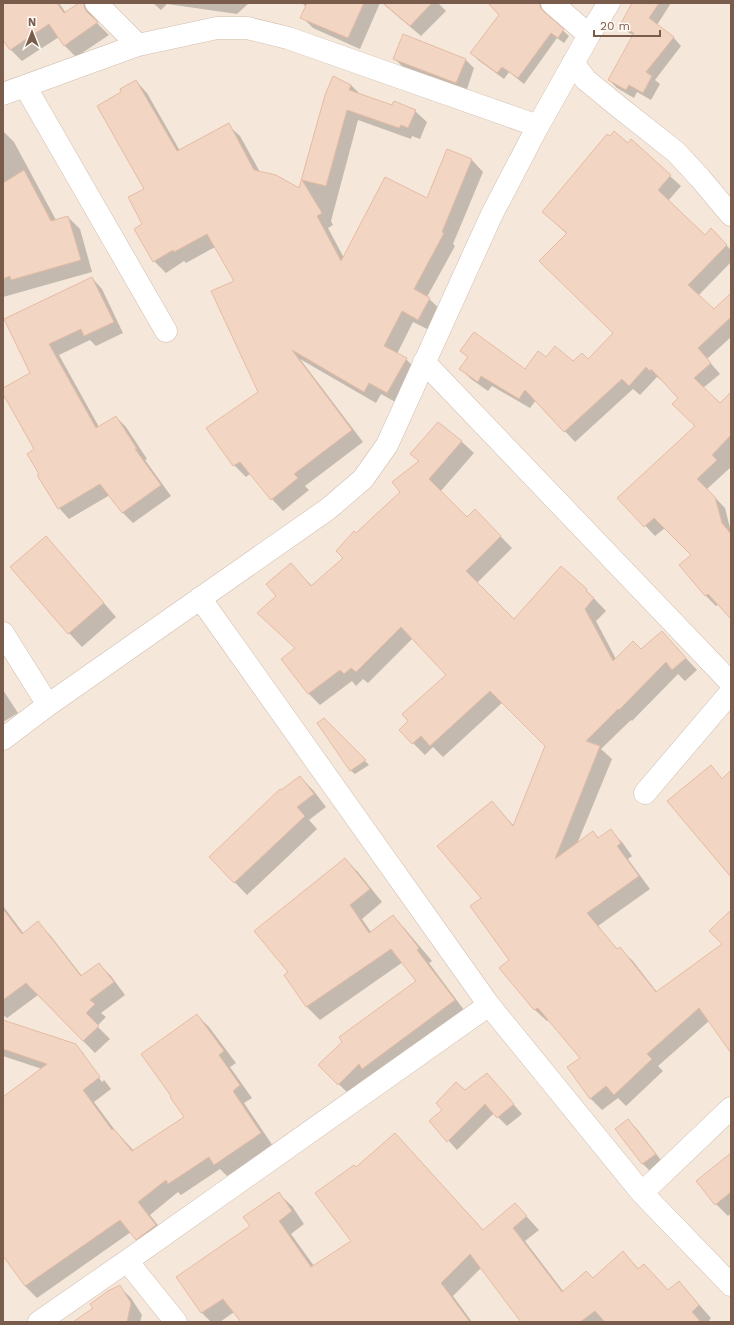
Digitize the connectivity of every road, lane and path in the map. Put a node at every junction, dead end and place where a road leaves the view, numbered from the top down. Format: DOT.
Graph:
graph roads {
  1 [pos="96,3"];
  2 [pos="552,3"];
  3 [pos="609,3"];
  4 [pos="589,35"];
  5 [pos="138,45"];
  6 [pos="573,63"];
  7 [pos="25,86"];
  8 [pos="3,94"];
  9 [pos="538,126"];
  10 [pos="731,215"];
  11 [pos="166,331"];
  12 [pos="424,362"];
  13 [pos="200,598"];
  14 [pos="3,633"];
  15 [pos="731,683"];
  16 [pos="731,692"];
  17 [pos="48,705"];
  18 [pos="3,739"];
  19 [pos="645,793"];
  20 [pos="489,1005"];
  21 [pos="731,1108"];
  22 [pos="642,1193"];
  23 [pos="127,1261"];
  24 [pos="731,1285"];
  25 [pos="39,1322"];
  26 [pos="176,1322"];
  1 -- 5 [label="street"];
  2 -- 4 [label="street"];
  3 -- 4 [label="street"];
  4 -- 6 [label="street"];
  5 -- 7 [label="street"];
  5 -- 9 [label="street"];
  6 -- 9 [label="street"];
  6 -- 10 [label="street"];
  7 -- 8 [label="street"];
  7 -- 11 [label="street"];
  9 -- 12 [label="street"];
  12 -- 13 [label="street"];
  12 -- 15 [label="street"];
  13 -- 17 [label="street"];
  13 -- 20 [label="street"];
  14 -- 17 [label="street"];
  16 -- 19 [label="street"];
  17 -- 18 [label="street"];
  20 -- 22 [label="street"];
  20 -- 23 [label="street"];
  21 -- 22 [label="street"];
  22 -- 24 [label="street"];
  23 -- 25 [label="street"];
  23 -- 26 [label="street"];
}
